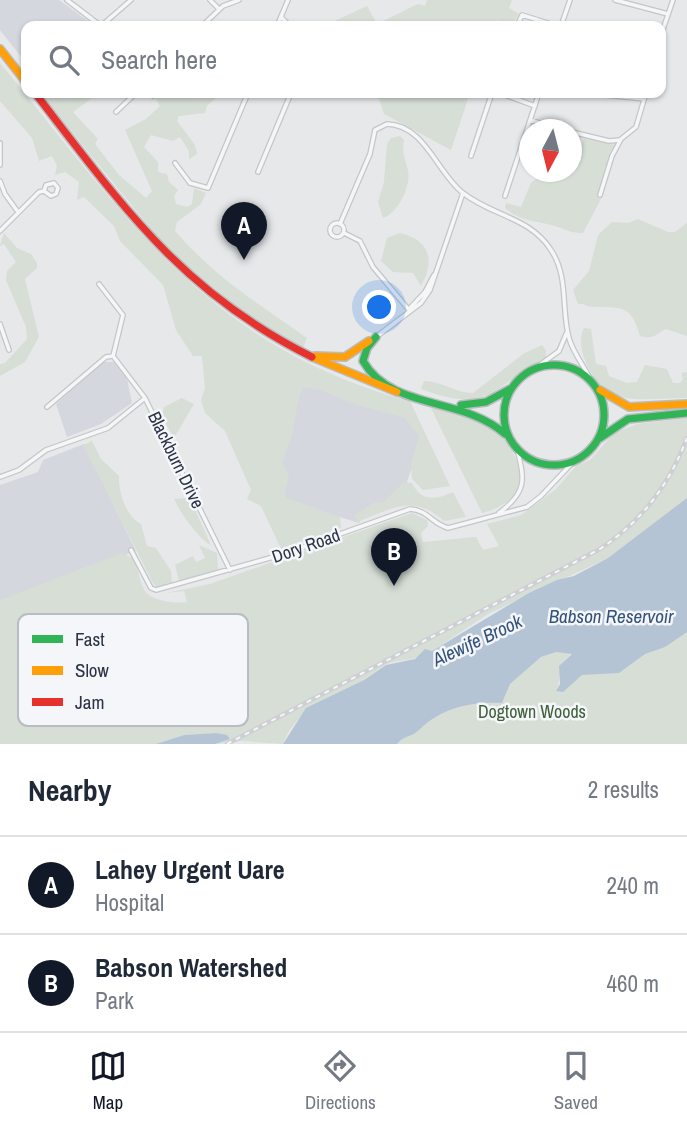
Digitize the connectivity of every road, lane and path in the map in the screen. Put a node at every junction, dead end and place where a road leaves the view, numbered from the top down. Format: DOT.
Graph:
graph roads {
  1 [pos="67,0"];
  2 [pos="210,0"];
  3 [pos="239,0"];
  4 [pos="288,0"];
  5 [pos="570,0"];
  6 [pos="615,0"];
  7 [pos="673,0"];
  8 [pos="128,1"];
  9 [pos="219,9"];
  10 [pos="668,14"];
  11 [pos="281,17"];
  12 [pos="94,21"];
  13 [pos="106,21"];
  14 [pos="207,21"];
  15 [pos="279,21"];
  16 [pos="285,21"];
  17 [pos="519,21"];
  18 [pos="542,21"];
  19 [pos="561,21"];
  20 [pos="666,21"];
  21 [pos="0,49"];
  22 [pos="21,76"];
  23 [pos="39,98"];
  24 [pos="131,98"];
  25 [pos="246,98"];
  26 [pos="289,98"];
  27 [pos="490,98"];
  28 [pos="513,98"];
  29 [pos="537,98"];
  30 [pos="634,98"];
  31 [pos="644,99"];
  32 [pos="535,106"];
  33 [pos="116,112"];
  34 [pos="530,119"];
  35 [pos="582,134"];
  36 [pos="621,139"];
  37 [pos="0,143"];
  38 [pos="519,153"];
  39 [pos="471,156"];
  40 [pos="175,163"];
  41 [pos="0,165"];
  42 [pos="258,172"];
  43 [pos="0,181"];
  44 [pos="44,191"];
  45 [pos="463,193"];
  46 [pos="600,195"];
  47 [pos="505,196"];
  48 [pos="18,212"];
  49 [pos="340,224"];
  50 [pos="0,232"];
  51 [pos="344,233"];
  52 [pos="99,284"];
  53 [pos="408,310"];
  54 [pos="0,324"];
  55 [pos="568,330"];
  56 [pos="376,337"];
  57 [pos="9,350"];
  58 [pos="303,354"];
  59 [pos="113,356"];
  60 [pos="533,370"];
  61 [pos="593,384"];
  62 [pos="512,388"];
  63 [pos="397,392"];
  64 [pos="145,398"];
  65 [pos="687,404"];
  66 [pos="456,405"];
  67 [pos="47,407"];
  68 [pos="687,413"];
  69 [pos="598,439"];
  70 [pos="511,441"];
  71 [pos="517,449"];
  72 [pos="575,461"];
  73 [pos="0,477"];
  74 [pos="497,514"];
  75 [pos="131,550"];
  76 [pos="230,570"];
  1 -- 12 [label="street"];
  2 -- 9 [label="street"];
  3 -- 9 [label="street"];
  4 -- 11 [label="street"];
  5 -- 19 [label="street"];
  6 -- 10 [label="street"];
  7 -- 10 [label="street"];
  8 -- 13 [label="street"];
  9 -- 14 [label="street"];
  10 -- 20 [label="street"];
  11 -- 15 [label="street"];
  11 -- 16 [label="street"];
  17 -- 18 [label="street"];
  21 -- 22 [label="highway"];
  23 -- 58 [label="highway"];
  24 -- 33 [label="street"];
  25 -- 40 [label="street"];
  26 -- 42 [label="street"];
  27 -- 39 [label="street"];
  28 -- 32 [label="street"];
  29 -- 32 [label="street"];
  30 -- 31 [label="street"];
  31 -- 36 [label="street"];
  32 -- 34 [label="street"];
  35 -- 36 [label="street"];
  36 -- 46 [label="street"];
  37 -- 41 [label="street"];
  38 -- 47 [label="street"];
  43 -- 48 [label="street"];
  44 -- 44 [label="street"];
  44 -- 48 [label="street"];
  45 -- 49 [label="street"];
  45 -- 53 [label="street"];
  45 -- 55 [label="street"];
  48 -- 50 [label="street"];
  49 -- 51 [label="street"];
  49 -- 51 [label="street"];
  51 -- 53 [label="street"];
  52 -- 59 [label="street"];
  53 -- 56 [label="street"];
  54 -- 57 [label="street"];
  55 -- 60 [label="street"];
  55 -- 61 [label="street"];
  56 -- 58 [label="highway"];
  56 -- 63 [label="highway"];
  58 -- 63 [label="highway"];
  59 -- 64 [label="street, Blackburn Drive"];
  59 -- 67 [label="street"];
  60 -- 61 [label="highway"];
  60 -- 62 [label="highway"];
  61 -- 65 [label="highway"];
  61 -- 69 [label="highway"];
  62 -- 66 [label="highway"];
  62 -- 70 [label="highway"];
  63 -- 66 [label="highway"];
  64 -- 73 [label="street"];
  64 -- 76 [label="street, Blackburn Drive"];
  66 -- 70 [label="highway"];
  68 -- 69 [label="highway"];
  69 -- 72 [label="highway"];
  70 -- 71 [label="highway"];
  71 -- 72 [label="highway"];
  71 -- 74 [label="street"];
  72 -- 74 [label="street, Dory Road"];
  74 -- 76 [label="street, Dory Road"];
  75 -- 76 [label="street, Dory Road"];
}
